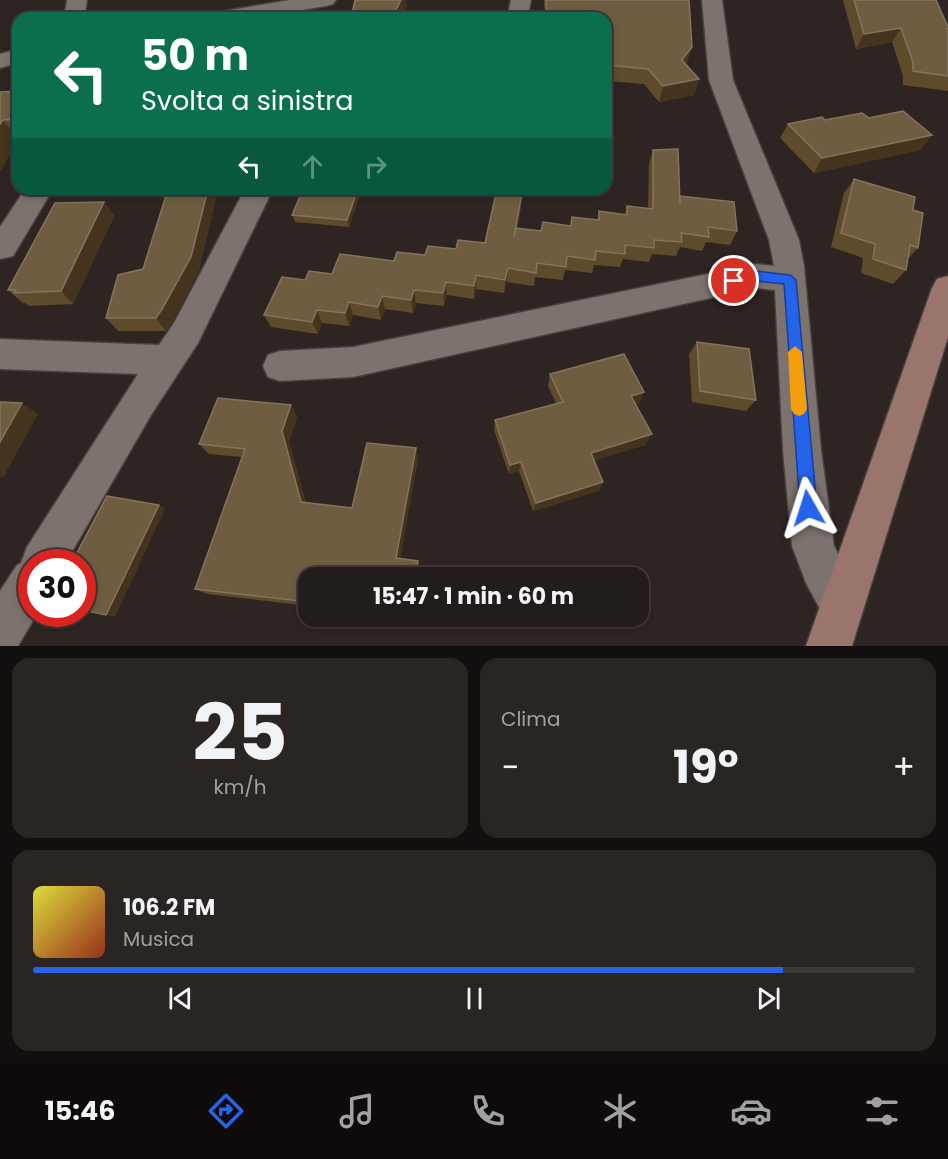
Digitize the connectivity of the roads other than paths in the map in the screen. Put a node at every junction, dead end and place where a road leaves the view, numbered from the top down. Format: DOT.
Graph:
graph roads {
  1 [pos="326,0"];
  2 [pos="342,0"];
  3 [pos="712,0"];
  4 [pos="255,12"];
  5 [pos="328,12"];
  6 [pos="35,195"];
  7 [pos="256,195"];
  8 [pos="2,249"];
  9 [pos="790,280"];
  10 [pos="948,288"];
  11 [pos="0,354"];
  12 [pos="168,360"];
  13 [pos="280,366"];
  14 [pos="50,549"];
  15 [pos="18,603"];
  16 [pos="842,604"];
  17 [pos="0,633"];
  18 [pos="830,646"];
  1 -- 4 [label="street"];
  2 -- 5 [label="street"];
  3 -- 9 [label="street"];
  6 -- 8 [label="street"];
  7 -- 12 [label="street"];
  9 -- 13 [label="street"];
  9 -- 16 [label="street"];
  10 -- 16 [label="main road"];
  11 -- 12 [label="street"];
  12 -- 14 [label="street"];
  15 -- 17 [label="street"];
  16 -- 18 [label="main road"];
}
